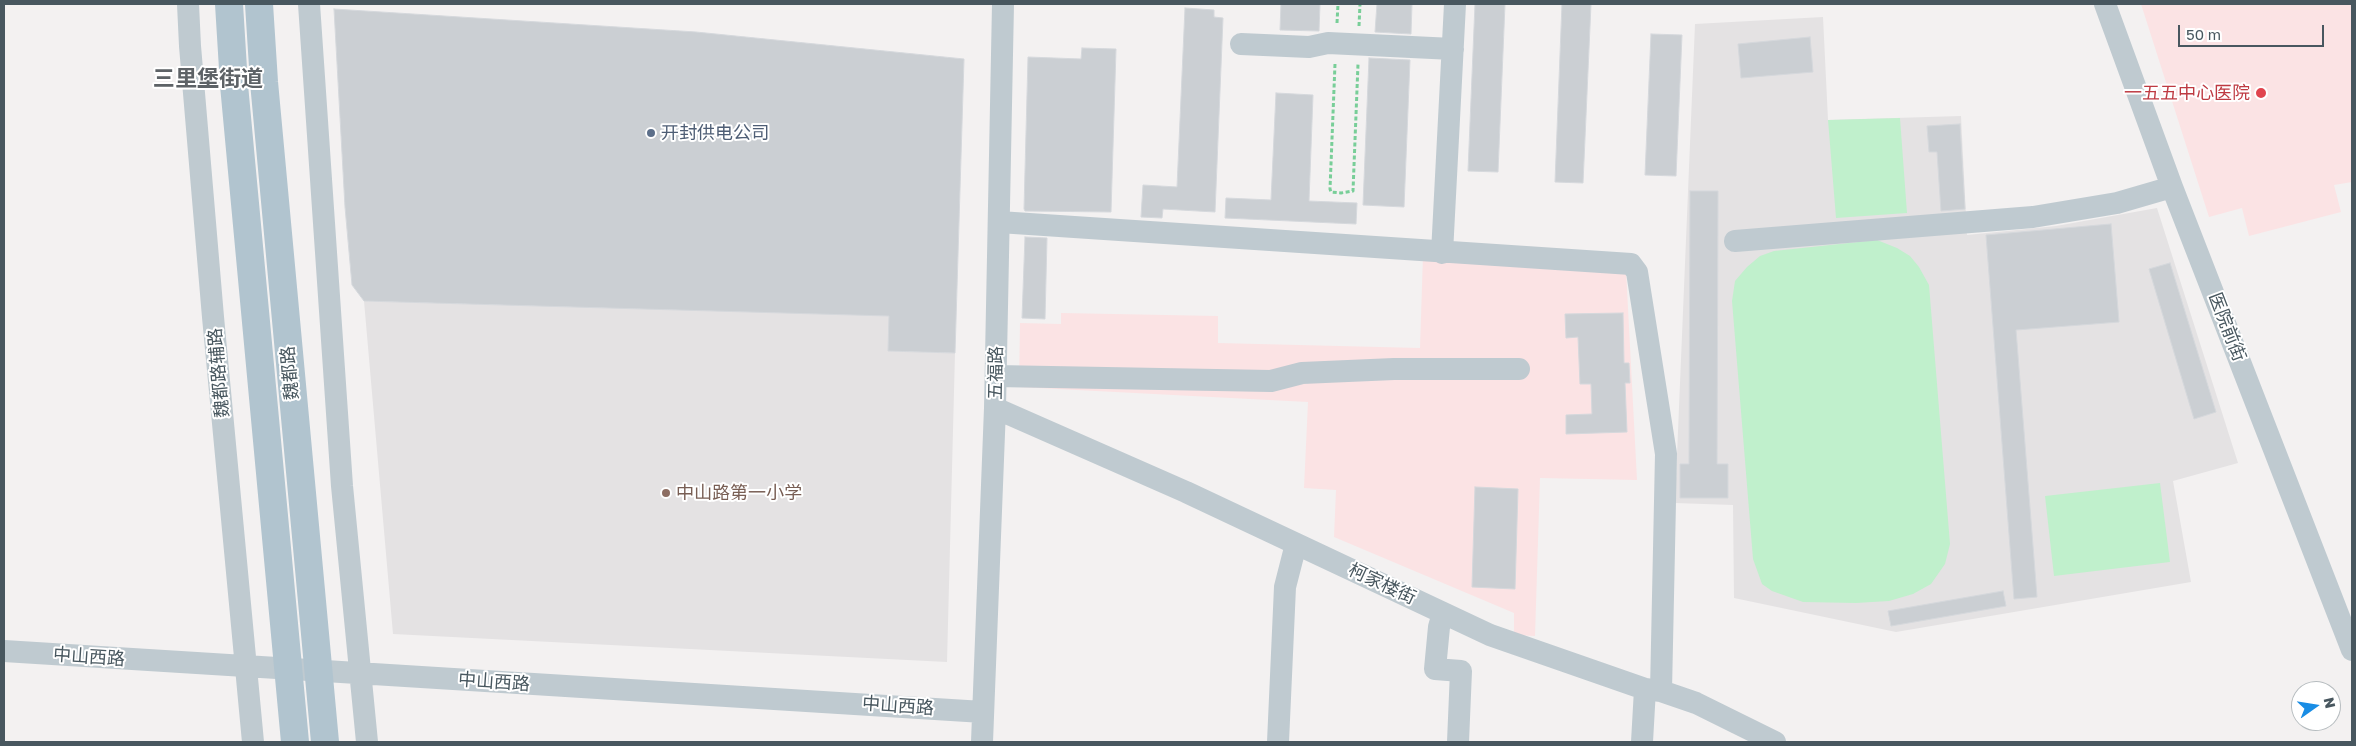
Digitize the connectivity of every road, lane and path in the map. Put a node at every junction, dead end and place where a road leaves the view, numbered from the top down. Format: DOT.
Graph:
graph roads {
  1 [pos="188,4"];
  2 [pos="229,4"];
  3 [pos="259,4"];
  4 [pos="1003,4"];
  5 [pos="1338,4"];
  6 [pos="1360,4"];
  7 [pos="1455,4"];
  8 [pos="2105,4"];
  9 [pos="306,6"];
  10 [pos="1241,44"];
  11 [pos="1336,44"];
  12 [pos="1358,45"];
  13 [pos="1453,49"];
  14 [pos="2172,187"];
  15 [pos="999,222"];
  16 [pos="1735,241"];
  17 [pos="1442,253"];
  18 [pos="1519,369"];
  19 [pos="996,376"];
  20 [pos="995,408"];
  21 [pos="1296,544"];
  22 [pos="1443,613"];
  23 [pos="2352,650"];
  24 [pos="4,651"];
  25 [pos="246,666"];
  26 [pos="288,669"];
  27 [pos="318,671"];
  28 [pos="360,674"];
  29 [pos="1653,690"];
  30 [pos="983,712"];
  31 [pos="253,742"];
  32 [pos="295,742"];
  33 [pos="325,742"];
  34 [pos="367,742"];
  35 [pos="982,742"];
  36 [pos="1278,742"];
  37 [pos="1458,742"];
  38 [pos="1642,742"];
  39 [pos="1775,742"];
  1 -- 25 [label="street, 魏都路辅路"];
  2 -- 26 [label="main road, 魏都路"];
  3 -- 27 [label="main road, 魏都路"];
  4 -- 15 [label="street, 五福路"];
  5 -- 11 [label="path"];
  6 -- 12 [label="path"];
  7 -- 13 [label="street"];
  8 -- 14 [label="street, 医院前街"];
  9 -- 28 [label="street"];
  10 -- 11 [label="street"];
  11 -- 12 [label="street"];
  11 -- 12 [label="path"];
  12 -- 13 [label="street"];
  13 -- 17 [label="street"];
  14 -- 16 [label="street"];
  14 -- 23 [label="street, 医院前街"];
  15 -- 17 [label="street"];
  15 -- 19 [label="street, 五福路"];
  17 -- 29 [label="street"];
  18 -- 19 [label="street"];
  19 -- 20 [label="street, 五福路"];
  20 -- 21 [label="street, 柯家楼街"];
  20 -- 30 [label="street, 五福路"];
  21 -- 22 [label="street, 柯家楼街"];
  21 -- 36 [label="street"];
  22 -- 29 [label="street, 柯家楼街"];
  22 -- 37 [label="street"];
  24 -- 25 [label="street, 中山西路"];
  25 -- 26 [label="street, 中山西路"];
  25 -- 31 [label="street, 魏都路辅路"];
  26 -- 27 [label="street, 中山西路"];
  26 -- 32 [label="main road, 魏都路"];
  27 -- 28 [label="street, 中山西路"];
  27 -- 33 [label="main road, 魏都路"];
  28 -- 30 [label="street, 中山西路"];
  28 -- 34 [label="street"];
  29 -- 38 [label="street"];
  29 -- 39 [label="street, 柯家楼街"];
  30 -- 35 [label="street, 五福路"];
}
